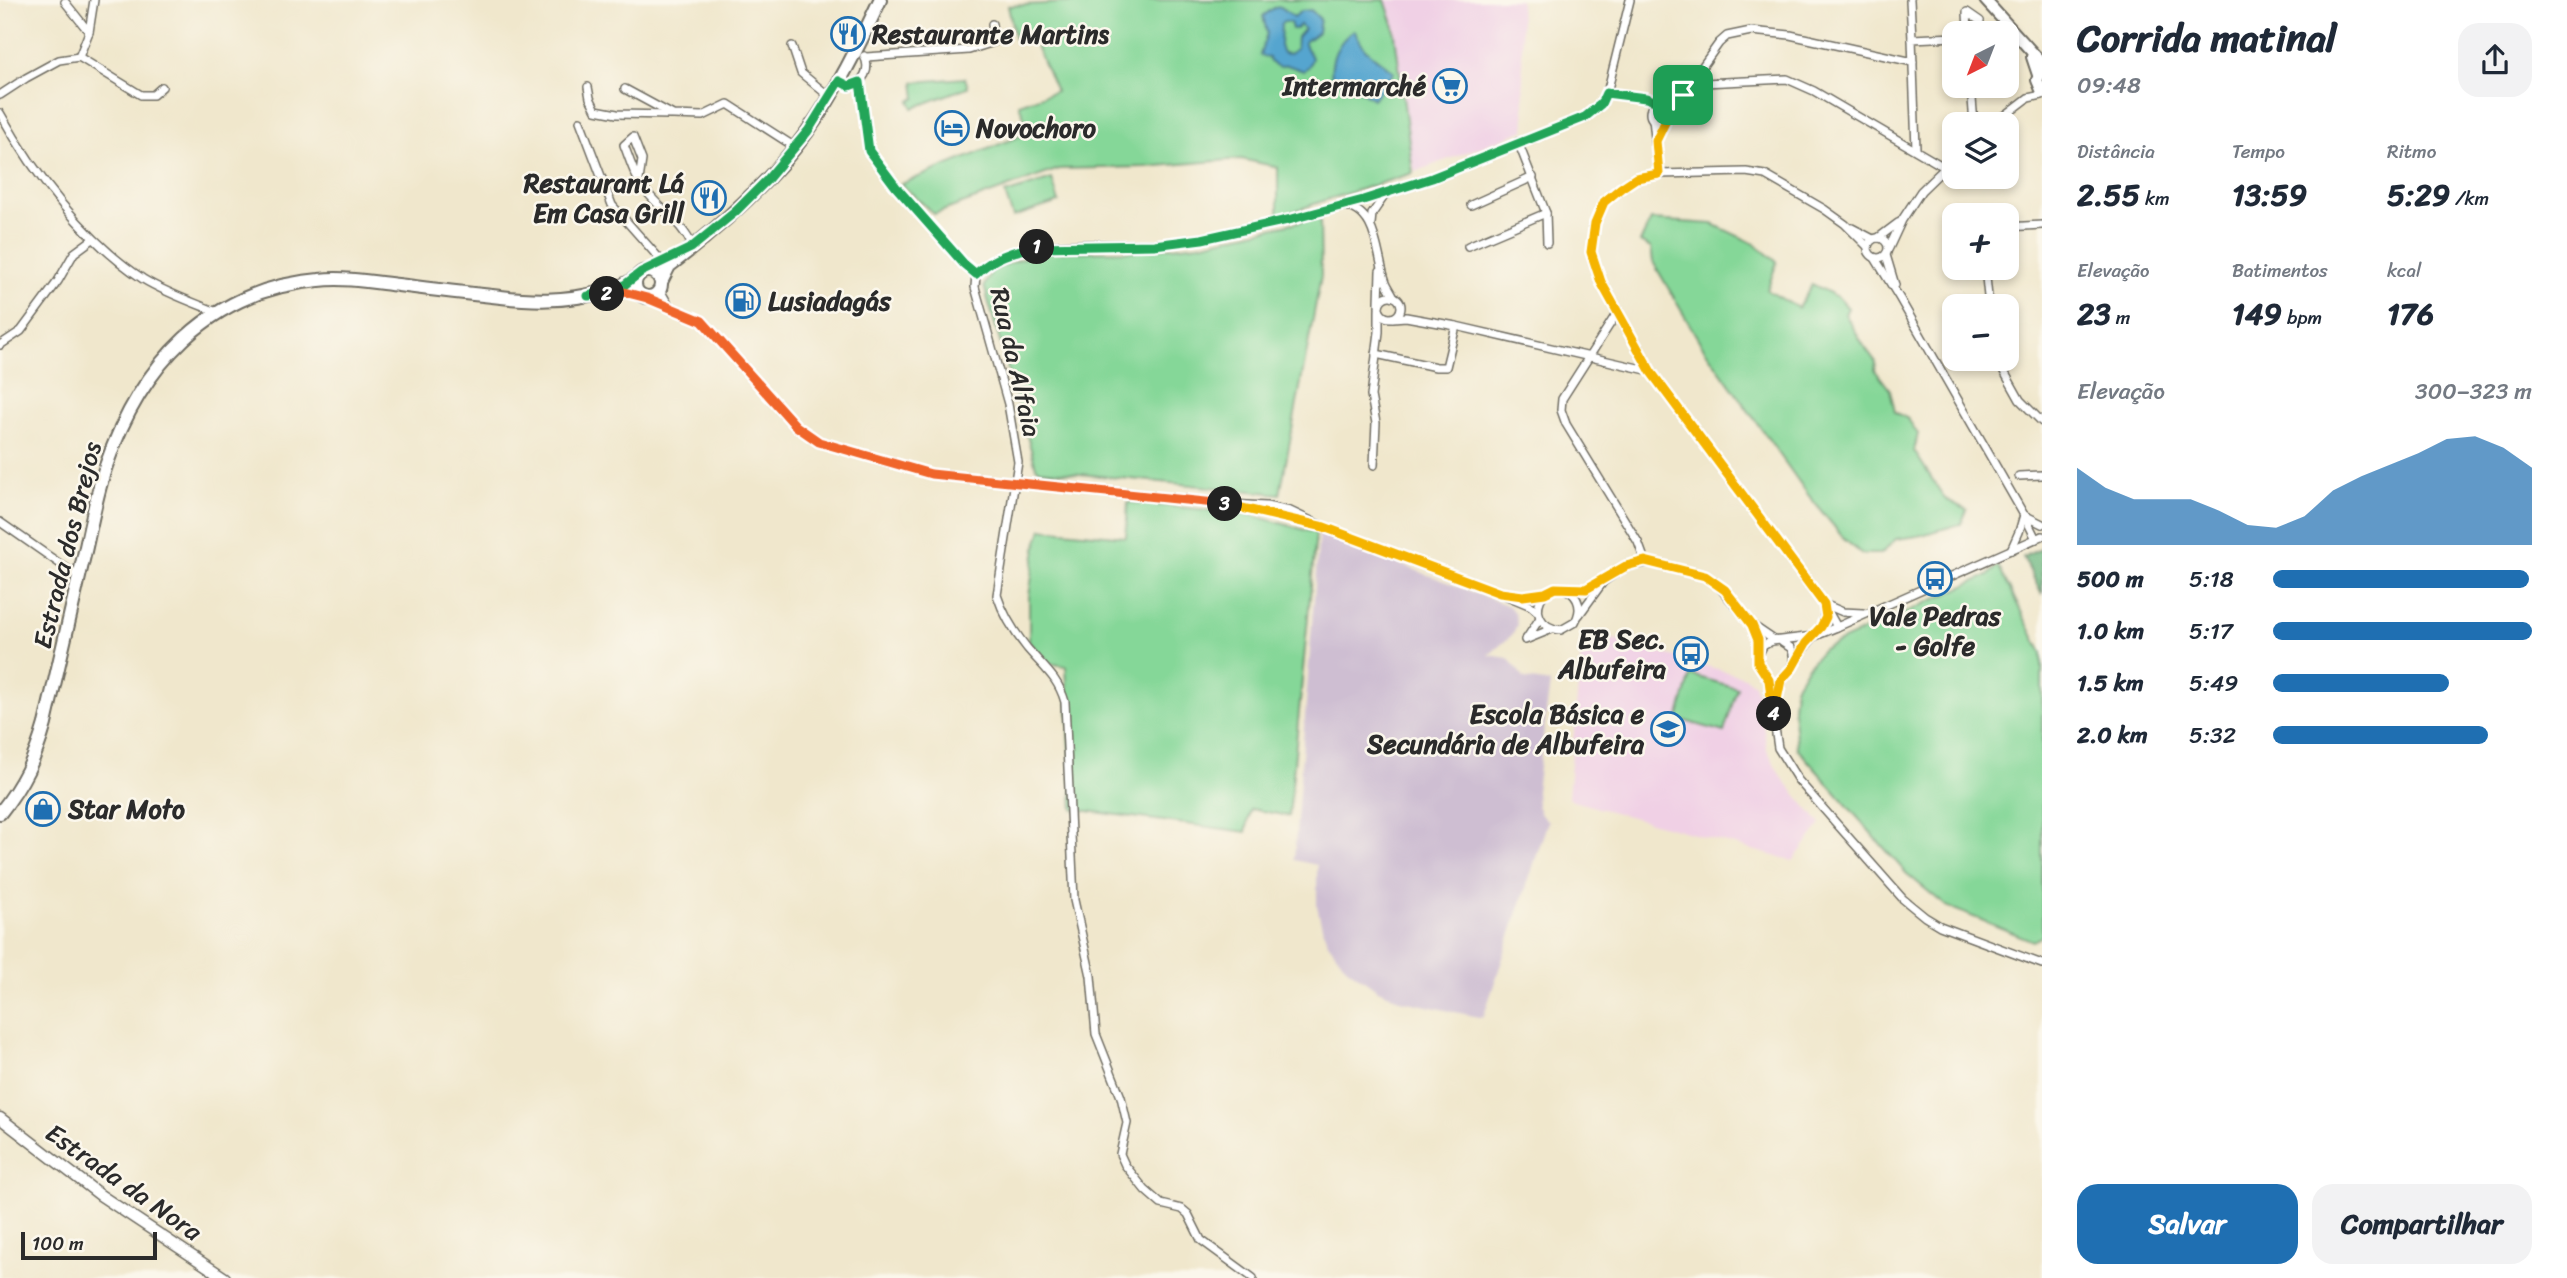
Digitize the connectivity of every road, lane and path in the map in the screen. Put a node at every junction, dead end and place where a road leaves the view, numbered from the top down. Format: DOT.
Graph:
graph roads {
  1 [pos="94,0"];
  2 [pos="880,0"];
  3 [pos="1630,0"];
  4 [pos="1910,0"];
  5 [pos="1985,0"];
  6 [pos="65,2"];
  7 [pos="1967,21"];
  8 [pos="1980,21"];
  9 [pos="992,24"];
  10 [pos="89,32"];
  11 [pos="1942,38"];
  12 [pos="1912,39"];
  13 [pos="792,46"];
  14 [pos="2029,51"];
  15 [pos="861,55"];
  16 [pos="79,57"];
  17 [pos="1913,62"];
  18 [pos="2042,63"];
  19 [pos="1699,72"];
  20 [pos="839,81"];
  21 [pos="860,82"];
  22 [pos="1707,83"];
  23 [pos="2040,84"];
  24 [pos="162,87"];
  25 [pos="588,87"];
  26 [pos="625,89"];
  27 [pos="1606,93"];
  28 [pos="1683,94"];
  29 [pos="0,95"];
  30 [pos="830,97"];
  31 [pos="1646,98"];
  32 [pos="2028,98"];
  33 [pos="1665,107"];
  34 [pos="2010,112"];
  35 [pos="0,113"];
  36 [pos="673,115"];
  37 [pos="1652,116"];
  38 [pos="580,121"];
  39 [pos="1665,121"];
  40 [pos="1656,141"];
  41 [pos="1518,142"];
  42 [pos="795,147"];
  43 [pos="1916,149"];
  44 [pos="1942,166"];
  45 [pos="1942,169"];
  46 [pos="1659,174"];
  47 [pos="1533,177"];
  48 [pos="639,180"];
  49 [pos="1388,192"];
  50 [pos="1363,200"];
  51 [pos="1471,205"];
  52 [pos="1339,206"];
  53 [pos="1546,213"];
  54 [pos="1368,215"];
  55 [pos="1902,220"];
  56 [pos="1845,224"];
  57 [pos="2042,225"];
  58 [pos="2019,227"];
  59 [pos="93,239"];
  60 [pos="1875,239"];
  61 [pos="1547,243"];
  62 [pos="1468,246"];
  63 [pos="692,247"];
  64 [pos="1868,247"];
  65 [pos="1888,251"];
  66 [pos="1380,256"];
  67 [pos="1875,258"];
  68 [pos="646,271"];
  69 [pos="976,274"];
  70 [pos="661,286"];
  71 [pos="588,296"];
  72 [pos="645,297"];
  73 [pos="1394,297"];
  74 [pos="1900,299"];
  75 [pos="1401,304"];
  76 [pos="668,305"];
  77 [pos="1379,307"];
  78 [pos="217,312"];
  79 [pos="1617,313"];
  80 [pos="1393,318"];
  81 [pos="1427,321"];
  82 [pos="1456,326"];
  83 [pos="0,345"];
  84 [pos="1376,354"];
  85 [pos="1590,356"];
  86 [pos="2004,371"];
  87 [pos="1651,372"];
  88 [pos="2042,422"];
  89 [pos="1374,465"];
  90 [pos="2042,475"];
  91 [pos="2019,476"];
  92 [pos="1013,483"];
  93 [pos="2024,515"];
  94 [pos="0,522"];
  95 [pos="2042,524"];
  96 [pos="2039,538"];
  97 [pos="2011,550"];
  98 [pos="1645,561"];
  99 [pos="79,577"];
  100 [pos="1604,581"];
  101 [pos="1567,589"];
  102 [pos="1500,593"];
  103 [pos="1545,593"];
  104 [pos="1824,604"];
  105 [pos="1869,612"];
  106 [pos="1539,615"];
  107 [pos="1579,616"];
  108 [pos="1752,625"];
  109 [pos="1838,627"];
  110 [pos="1552,629"];
  111 [pos="1815,635"];
  112 [pos="1777,641"];
  113 [pos="1760,650"];
  114 [pos="1794,661"];
  115 [pos="1788,673"];
  116 [pos="1765,674"];
  117 [pos="1773,721"];
  118 [pos="0,813"];
  119 [pos="2042,964"];
  120 [pos="0,1118"];
  121 [pos="225,1278"];
  122 [pos="1253,1278"];
  1 -- 10 [label="street"];
  2 -- 15 [label="main road"];
  3 -- 27 [label="street"];
  4 -- 12 [label="street"];
  5 -- 14 [label="main road"];
  6 -- 10 [label="street"];
  7 -- 8 [label="street"];
  9 -- 15 [label="street"];
  10 -- 16 [label="street"];
  11 -- 12 [label="street"];
  12 -- 17 [label="street"];
  13 -- 30 [label="street"];
  14 -- 18 [label="main road"];
  14 -- 23 [label="main road"];
  15 -- 20 [label="main road"];
  15 -- 21 [label="street"];
  16 -- 24 [label="street"];
  16 -- 29 [label="street"];
  17 -- 19 [label="street"];
  17 -- 43 [label="street"];
  19 -- 22 [label="street"];
  19 -- 28 [label="street"];
  20 -- 21 [label="street"];
  20 -- 30 [label="main road"];
  21 -- 69 [label="street, Rua da Alfaia"];
  22 -- 28 [label="street"];
  22 -- 43 [label="street"];
  23 -- 32 [label="street"];
  23 -- 32 [label="street"];
  25 -- 36 [label="street"];
  26 -- 36 [label="street"];
  27 -- 31 [label="street"];
  27 -- 41 [label="street"];
  28 -- 33 [label="street"];
  30 -- 42 [label="main road"];
  31 -- 33 [label="street"];
  31 -- 37 [label="street"];
  32 -- 34 [label="street"];
  33 -- 37 [label="street"];
  33 -- 39 [label="street"];
  35 -- 59 [label="street"];
  36 -- 42 [label="street"];
  37 -- 39 [label="street"];
  37 -- 40 [label="street"];
  38 -- 68 [label="street"];
  39 -- 40 [label="street"];
  40 -- 46 [label="street"];
  41 -- 47 [label="street"];
  41 -- 49 [label="street"];
  42 -- 63 [label="main road"];
  43 -- 44 [label="street"];
  45 -- 55 [label="street"];
  46 -- 56 [label="street"];
  46 -- 79 [label="street"];
  47 -- 51 [label="street"];
  47 -- 53 [label="street"];
  48 -- 48 [label="street"];
  48 -- 63 [label="street"];
  49 -- 50 [label="street"];
  49 -- 54 [label="street"];
  50 -- 52 [label="street"];
  50 -- 54 [label="street"];
  52 -- 54 [label="street"];
  52 -- 69 [label="street"];
  53 -- 61 [label="street"];
  53 -- 62 [label="street"];
  54 -- 66 [label="street"];
  55 -- 60 [label="street"];
  55 -- 65 [label="street"];
  56 -- 60 [label="street"];
  56 -- 64 [label="street"];
  57 -- 58 [label="street"];
  59 -- 78 [label="street"];
  59 -- 83 [label="street"];
  60 -- 64 [label="street"];
  60 -- 65 [label="street"];
  63 -- 68 [label="main road"];
  63 -- 70 [label="main road"];
  64 -- 67 [label="street"];
  65 -- 67 [label="street"];
  65 -- 74 [label="street"];
  66 -- 73 [label="street"];
  66 -- 77 [label="street"];
  67 -- 74 [label="street"];
  68 -- 70 [label="main road"];
  68 -- 71 [label="main road"];
  68 -- 72 [label="main road"];
  69 -- 92 [label="street, Rua da Alfaia"];
  70 -- 72 [label="main road"];
  70 -- 76 [label="street"];
  71 -- 72 [label="main road"];
  71 -- 78 [label="main road, Estrada dos Brejos"];
  72 -- 76 [label="street"];
  73 -- 75 [label="street"];
  73 -- 77 [label="street"];
  74 -- 93 [label="street"];
  75 -- 80 [label="street"];
  75 -- 81 [label="street"];
  76 -- 92 [label="street"];
  77 -- 80 [label="street"];
  77 -- 84 [label="street"];
  78 -- 99 [label="main road, Estrada dos Brejos"];
  79 -- 85 [label="street"];
  79 -- 87 [label="street"];
  80 -- 81 [label="street"];
  81 -- 82 [label="street"];
  82 -- 84 [label="street"];
  82 -- 85 [label="street"];
  84 -- 89 [label="street"];
  85 -- 87 [label="street"];
  85 -- 98 [label="street"];
  86 -- 88 [label="street"];
  87 -- 104 [label="street"];
  90 -- 91 [label="street"];
  92 -- 102 [label="street"];
  92 -- 122 [label="street, Rua da Alfaia"];
  93 -- 95 [label="street"];
  93 -- 96 [label="street"];
  93 -- 97 [label="street"];
  94 -- 99 [label="street"];
  96 -- 97 [label="street"];
  97 -- 105 [label="street"];
  98 -- 100 [label="street"];
  98 -- 108 [label="street"];
  99 -- 118 [label="main road, Estrada dos Brejos"];
  100 -- 101 [label="street"];
  100 -- 107 [label="street"];
  101 -- 103 [label="street"];
  101 -- 107 [label="street"];
  102 -- 103 [label="street"];
  102 -- 106 [label="street"];
  103 -- 106 [label="street"];
  104 -- 105 [label="street"];
  104 -- 109 [label="street"];
  104 -- 111 [label="street"];
  105 -- 109 [label="street"];
  106 -- 110 [label="street"];
  106 -- 110 [label="street"];
  107 -- 110 [label="street"];
  108 -- 112 [label="street"];
  108 -- 113 [label="street"];
  109 -- 111 [label="street"];
  111 -- 112 [label="street"];
  111 -- 114 [label="street"];
  112 -- 113 [label="street"];
  112 -- 114 [label="street"];
  113 -- 116 [label="street"];
  114 -- 115 [label="street"];
  115 -- 116 [label="street"];
  115 -- 117 [label="street"];
  116 -- 117 [label="street"];
  117 -- 119 [label="street"];
  120 -- 121 [label="street, Estrada da Nora"];
}
